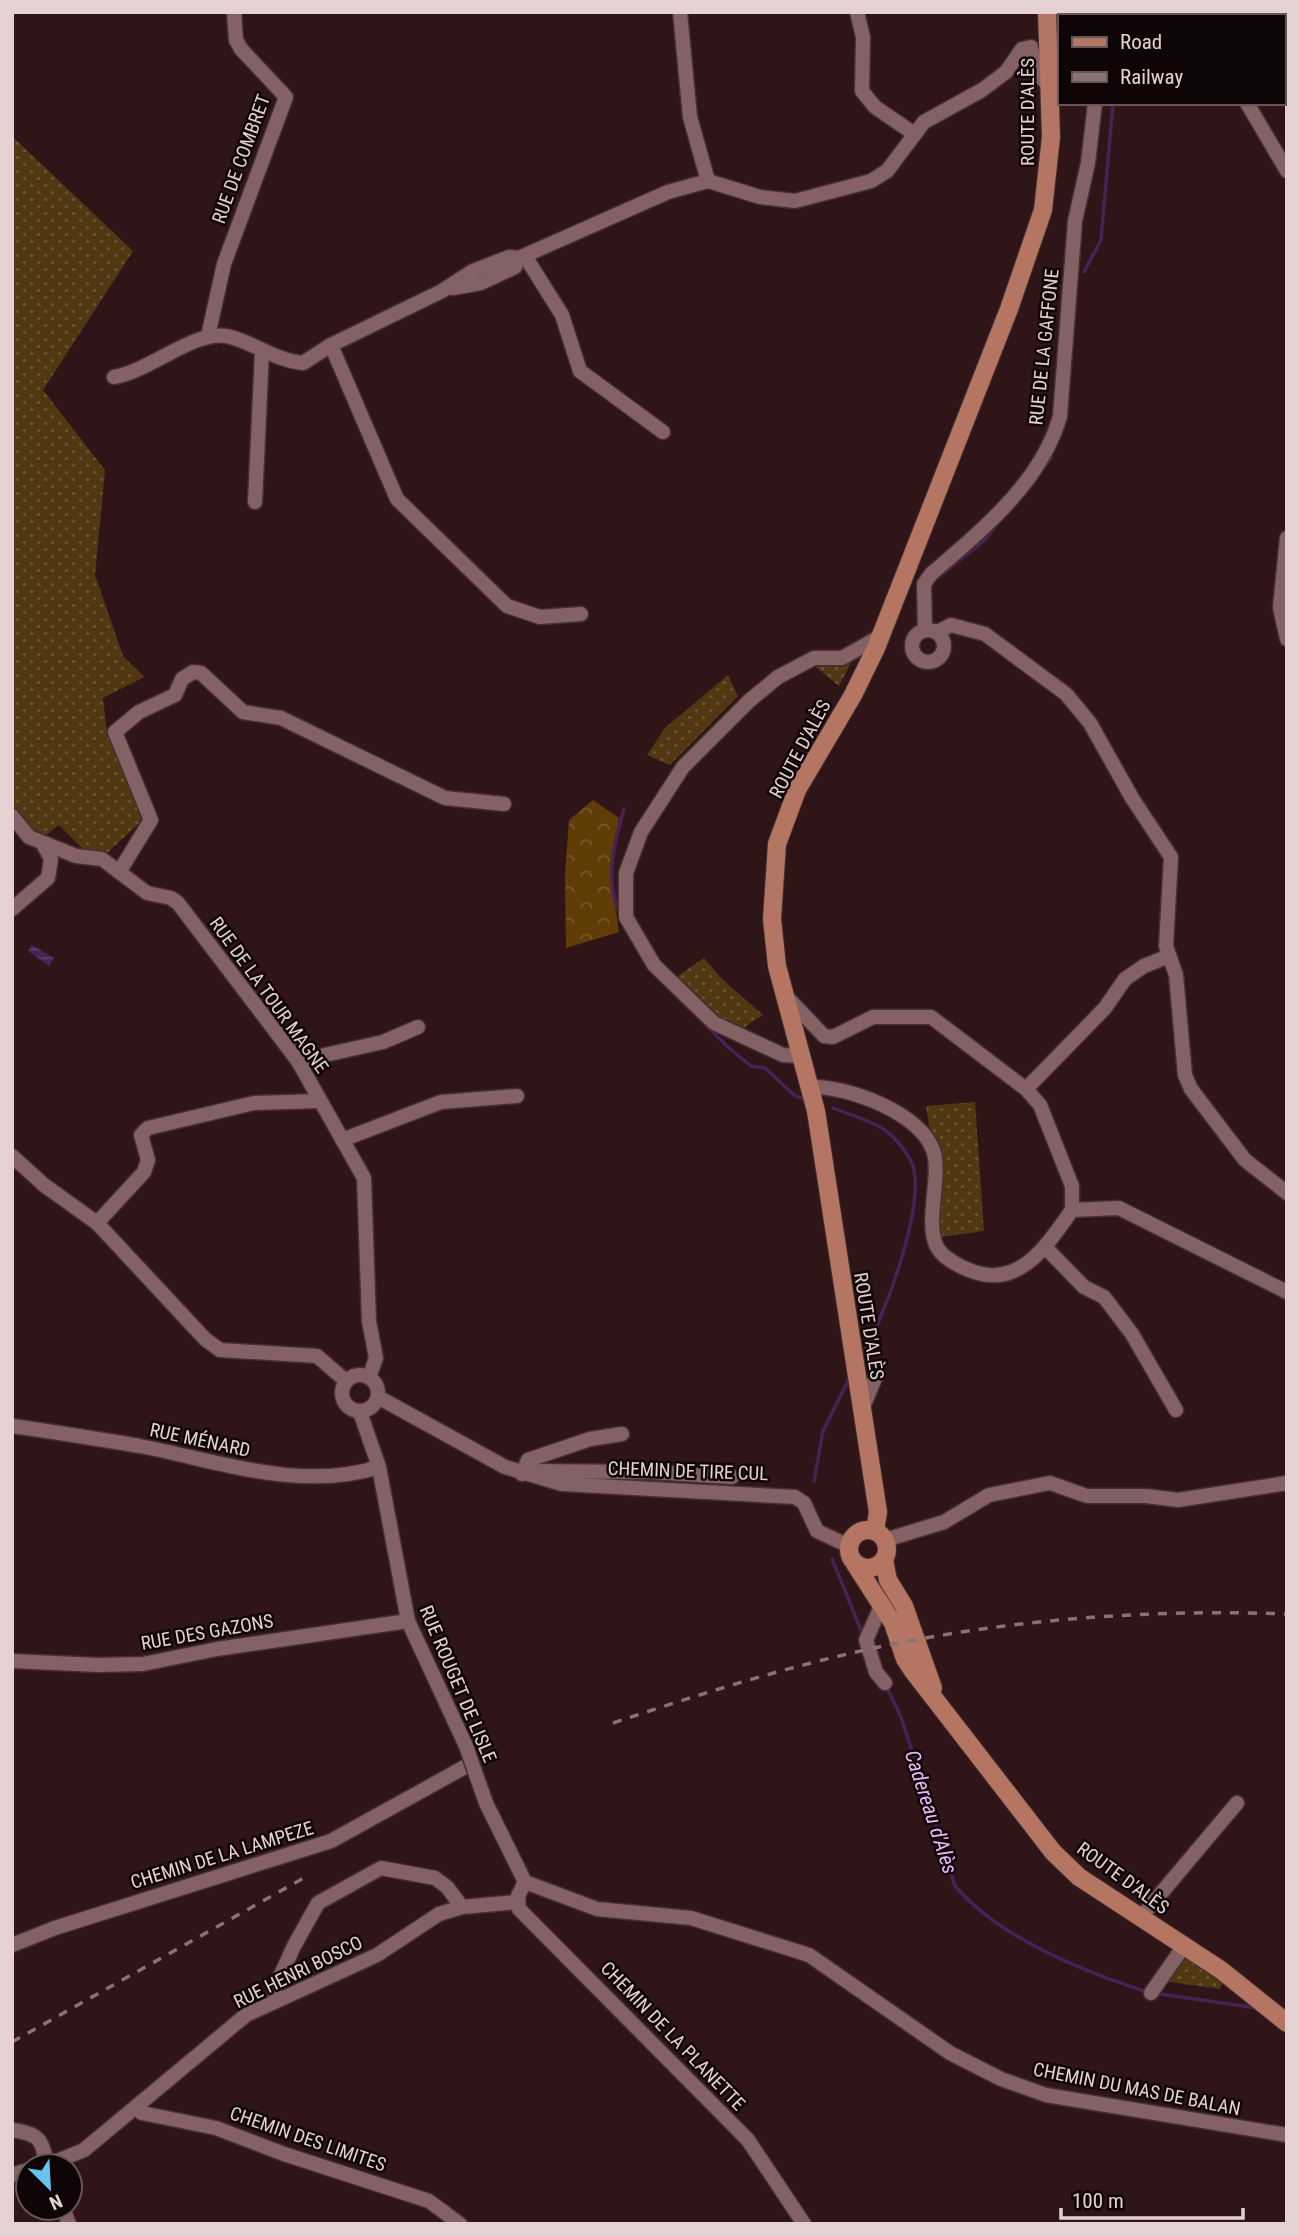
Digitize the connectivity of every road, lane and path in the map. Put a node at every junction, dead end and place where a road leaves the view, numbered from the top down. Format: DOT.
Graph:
graph roads {
  1 [pos="234,12"];
  2 [pos="680,12"];
  3 [pos="856,12"];
  4 [pos="1047,12"];
  5 [pos="1049,85"];
  6 [pos="1095,105"];
  7 [pos="1248,105"];
  8 [pos="913,133"];
  9 [pos="1287,171"];
  10 [pos="708,181"];
  11 [pos="522,257"];
  12 [pos="208,336"];
  13 [pos="331,345"];
  14 [pos="262,352"];
  15 [pos="114,377"];
  16 [pos="663,432"];
  17 [pos="255,502"];
  18 [pos="1287,538"];
  19 [pos="581,614"];
  20 [pos="881,636"];
  21 [pos="1287,639"];
  22 [pos="504,804"];
  23 [pos="12,816"];
  24 [pos="43,844"];
  25 [pos="119,872"];
  26 [pos="12,909"];
  27 [pos="1169,956"];
  28 [pos="784,995"];
  29 [pos="418,1027"];
  30 [pos="801,1056"];
  31 [pos="298,1061"];
  32 [pos="811,1087"];
  33 [pos="1026,1089"];
  34 [pos="517,1097"];
  35 [pos="320,1101"];
  36 [pos="342,1140"];
  37 [pos="12,1156"];
  38 [pos="1287,1193"];
  39 [pos="1072,1210"];
  40 [pos="97,1223"];
  41 [pos="1045,1247"];
  42 [pos="1287,1292"];
  43 [pos="876,1376"];
  44 [pos="369,1378"];
  45 [pos="346,1381"];
  46 [pos="378,1396"];
  47 [pos="860,1405"];
  48 [pos="1176,1410"];
  49 [pos="360,1412"];
  50 [pos="12,1426"];
  51 [pos="622,1434"];
  52 [pos="379,1466"];
  53 [pos="522,1474"];
  54 [pos="732,1477"];
  55 [pos="1287,1483"];
  56 [pos="880,1536"];
  57 [pos="849,1546"];
  58 [pos="884,1560"];
  59 [pos="855,1564"];
  60 [pos="882,1604"];
  61 [pos="408,1621"];
  62 [pos="12,1661"];
  63 [pos="884,1683"];
  64 [pos="939,1704"];
  65 [pos="472,1763"];
  66 [pos="1237,1803"];
  67 [pos="525,1882"];
  68 [pos="517,1902"];
  69 [pos="462,1907"];
  70 [pos="1141,1917"];
  71 [pos="12,1945"];
  72 [pos="1184,1946"];
  73 [pos="1151,1993"];
  74 [pos="277,2000"];
  75 [pos="1287,2023"];
  76 [pos="136,2108"];
  77 [pos="12,2130"];
  78 [pos="1287,2135"];
  79 [pos="44,2152"];
  80 [pos="79,2152"];
  81 [pos="460,2224"];
  82 [pos="804,2224"];
  1 -- 12 [label="street, RUE DE COMBRET"];
  2 -- 10 [label="street"];
  3 -- 8 [label="street"];
  4 -- 5 [label="main road, ROUTE D'ALÈS"];
  5 -- 8 [label="street"];
  5 -- 20 [label="main road, ROUTE D'ALÈS"];
  6 -- 27 [label="street, RUE DE LA GAFFONE"];
  7 -- 9 [label="street"];
  8 -- 10 [label="street"];
  10 -- 11 [label="street"];
  11 -- 13 [label="street"];
  11 -- 16 [label="street"];
  12 -- 14 [label="street"];
  12 -- 15 [label="street"];
  13 -- 14 [label="street"];
  13 -- 19 [label="street"];
  14 -- 17 [label="street"];
  18 -- 21 [label="street"];
  20 -- 28 [label="main road, ROUTE D'ALÈS"];
  20 -- 30 [label="street"];
  22 -- 25 [label="street"];
  23 -- 24 [label="street, RUE DE LA TOUR MAGNE"];
  24 -- 25 [label="street, RUE DE LA TOUR MAGNE"];
  24 -- 26 [label="street"];
  25 -- 31 [label="street, RUE DE LA TOUR MAGNE"];
  27 -- 33 [label="street"];
  27 -- 38 [label="street"];
  28 -- 30 [label="main road, ROUTE D'ALÈS"];
  28 -- 33 [label="street"];
  29 -- 31 [label="street"];
  30 -- 32 [label="main road, ROUTE D'ALÈS"];
  31 -- 35 [label="street, RUE DE LA TOUR MAGNE"];
  32 -- 41 [label="street"];
  32 -- 47 [label="main road, ROUTE D'ALÈS"];
  33 -- 39 [label="street"];
  34 -- 36 [label="street"];
  35 -- 36 [label="street, RUE DE LA TOUR MAGNE"];
  35 -- 40 [label="street"];
  36 -- 44 [label="street, RUE DE LA TOUR MAGNE"];
  37 -- 40 [label="street"];
  39 -- 41 [label="street"];
  39 -- 42 [label="street"];
  40 -- 45 [label="street"];
  41 -- 48 [label="street"];
  43 -- 47 [label="street"];
  44 -- 45 [label="street"];
  44 -- 46 [label="street"];
  45 -- 49 [label="street"];
  46 -- 49 [label="street"];
  46 -- 53 [label="street, CHEMIN DE TIRE CUL"];
  47 -- 56 [label="main road, ROUTE D'ALÈS"];
  49 -- 52 [label="street, RUE ROUGET DE LISLE"];
  50 -- 52 [label="street, RUE MÉNARD"];
  51 -- 53 [label="street"];
  52 -- 61 [label="street, RUE ROUGET DE LISLE"];
  53 -- 54 [label="street"];
  53 -- 57 [label="street, CHEMIN DE TIRE CUL"];
  55 -- 56 [label="street"];
  56 -- 57 [label="main road"];
  56 -- 58 [label="main road"];
  57 -- 59 [label="main road"];
  58 -- 59 [label="main road"];
  58 -- 64 [label="main road, ROUTE D'ALÈS"];
  59 -- 60 [label="main road, ROUTE D'ALÈS"];
  60 -- 63 [label="street"];
  60 -- 64 [label="main road, ROUTE D'ALÈS"];
  61 -- 62 [label="street, RUE DES GAZONS"];
  61 -- 65 [label="street, RUE ROUGET DE LISLE, bridge"];
  64 -- 70 [label="main road, ROUTE D'ALÈS"];
  65 -- 67 [label="street, RUE ROUGET DE LISLE, bridge"];
  65 -- 71 [label="street, CHEMIN DE LA LAMPEZE"];
  66 -- 70 [label="street"];
  67 -- 68 [label="street"];
  67 -- 78 [label="street, CHEMIN DU MAS DE BALAN"];
  68 -- 69 [label="street, RUE HENRI BOSCO"];
  68 -- 82 [label="street, CHEMIN DE LA PLANETTE"];
  69 -- 74 [label="street, RUE HENRI BOSCO"];
  69 -- 74 [label="street"];
  70 -- 72 [label="main road, ROUTE D'ALÈS"];
  72 -- 73 [label="street"];
  72 -- 75 [label="main road, ROUTE D'ALÈS"];
  74 -- 76 [label="street, RUE HENRI BOSCO"];
  76 -- 80 [label="street, RUE HENRI BOSCO"];
  76 -- 81 [label="street, CHEMIN DES LIMITES"];
  77 -- 79 [label="street"];
}
